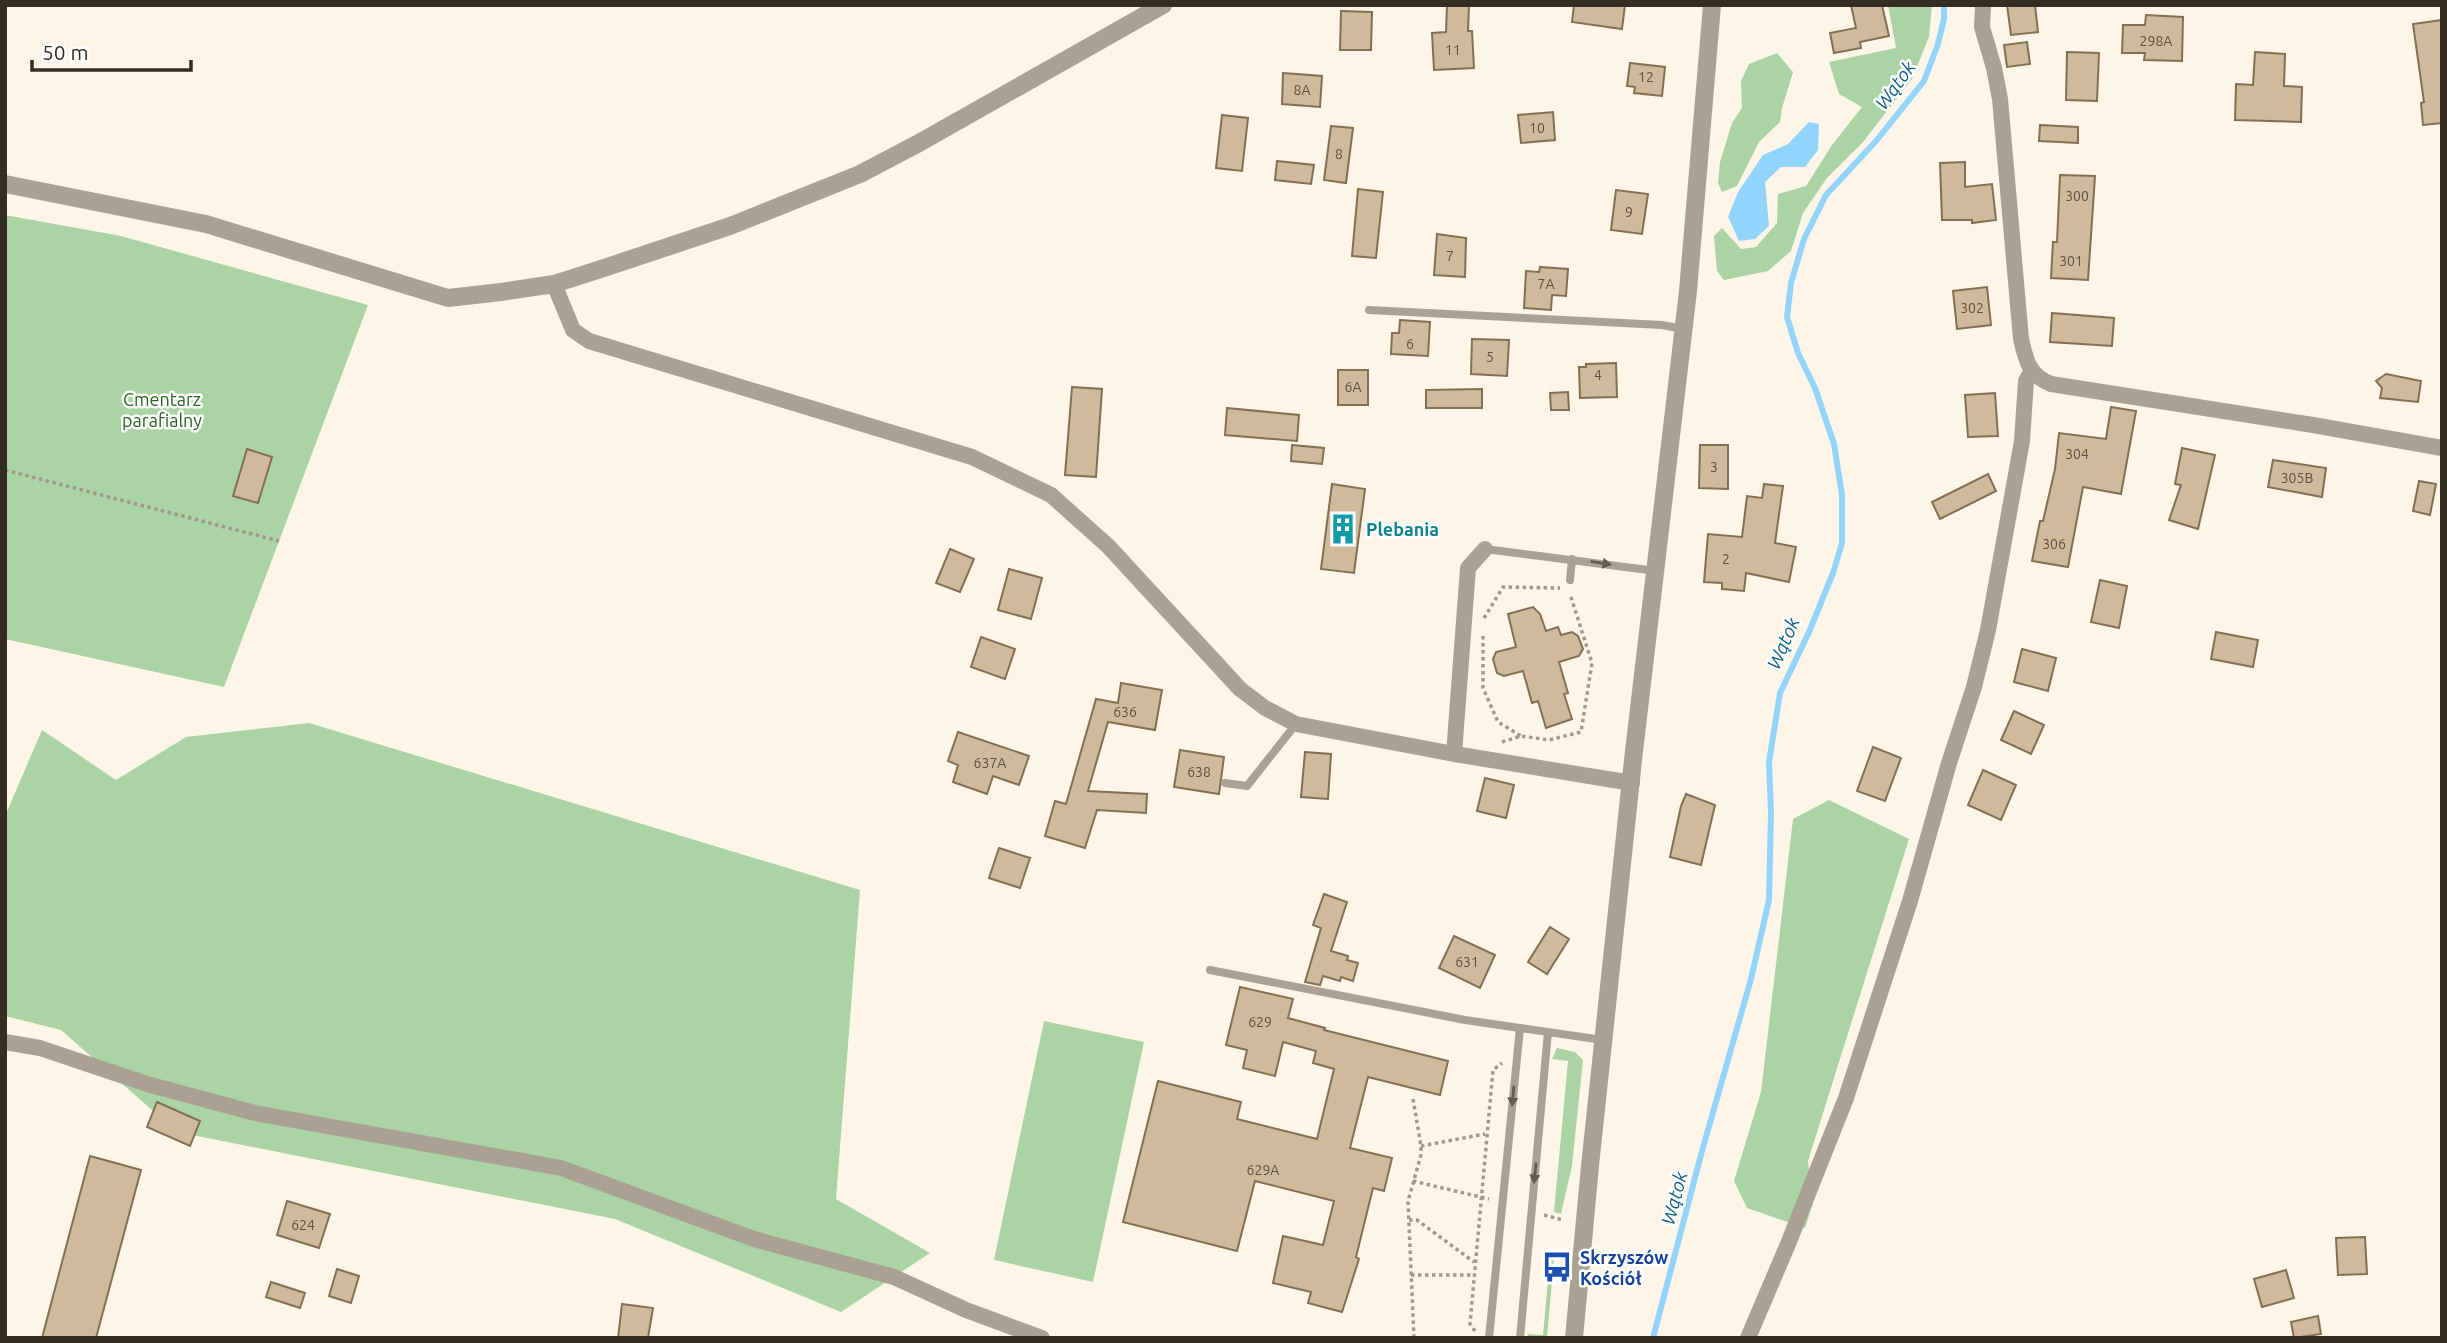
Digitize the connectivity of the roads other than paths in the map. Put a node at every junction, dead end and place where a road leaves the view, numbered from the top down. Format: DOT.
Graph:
graph roads {
  1 [pos="1163,5"];
  2 [pos="1712,5"];
  3 [pos="1983,5"];
  4 [pos="5,184"];
  5 [pos="554,284"];
  6 [pos="1369,310"];
  7 [pos="1683,329"];
  8 [pos="2031,372"];
  9 [pos="2442,449"];
  10 [pos="1485,549"];
  11 [pos="1572,559"];
  12 [pos="1657,572"];
  13 [pos="1570,580"];
  14 [pos="1296,724"];
  15 [pos="1454,754"];
  16 [pos="1225,783"];
  17 [pos="1632,783"];
  18 [pos="1210,970"];
  19 [pos="1520,1028"];
  20 [pos="1548,1032"];
  21 [pos="1604,1040"];
  22 [pos="5,1042"];
  23 [pos="1042,1338"];
  24 [pos="1489,1338"];
  25 [pos="1520,1338"];
  26 [pos="1574,1338"];
  27 [pos="1748,1338"];
  1 -- 5 [label="street"];
  2 -- 7 [label="street"];
  3 -- 8 [label="street"];
  4 -- 5 [label="street"];
  5 -- 14 [label="street"];
  6 -- 7 [label="lane"];
  7 -- 12 [label="street"];
  8 -- 9 [label="street"];
  8 -- 27 [label="street"];
  10 -- 11 [label="lane"];
  10 -- 15 [label="street"];
  11 -- 12 [label="lane, one-way"];
  11 -- 13 [label="lane"];
  12 -- 17 [label="street"];
  14 -- 15 [label="street"];
  14 -- 16 [label="lane"];
  15 -- 17 [label="street"];
  17 -- 21 [label="street"];
  18 -- 19 [label="lane"];
  19 -- 20 [label="lane"];
  19 -- 24 [label="lane, one-way"];
  20 -- 21 [label="lane"];
  20 -- 25 [label="lane, one-way"];
  21 -- 26 [label="street"];
  22 -- 23 [label="street"];
}
